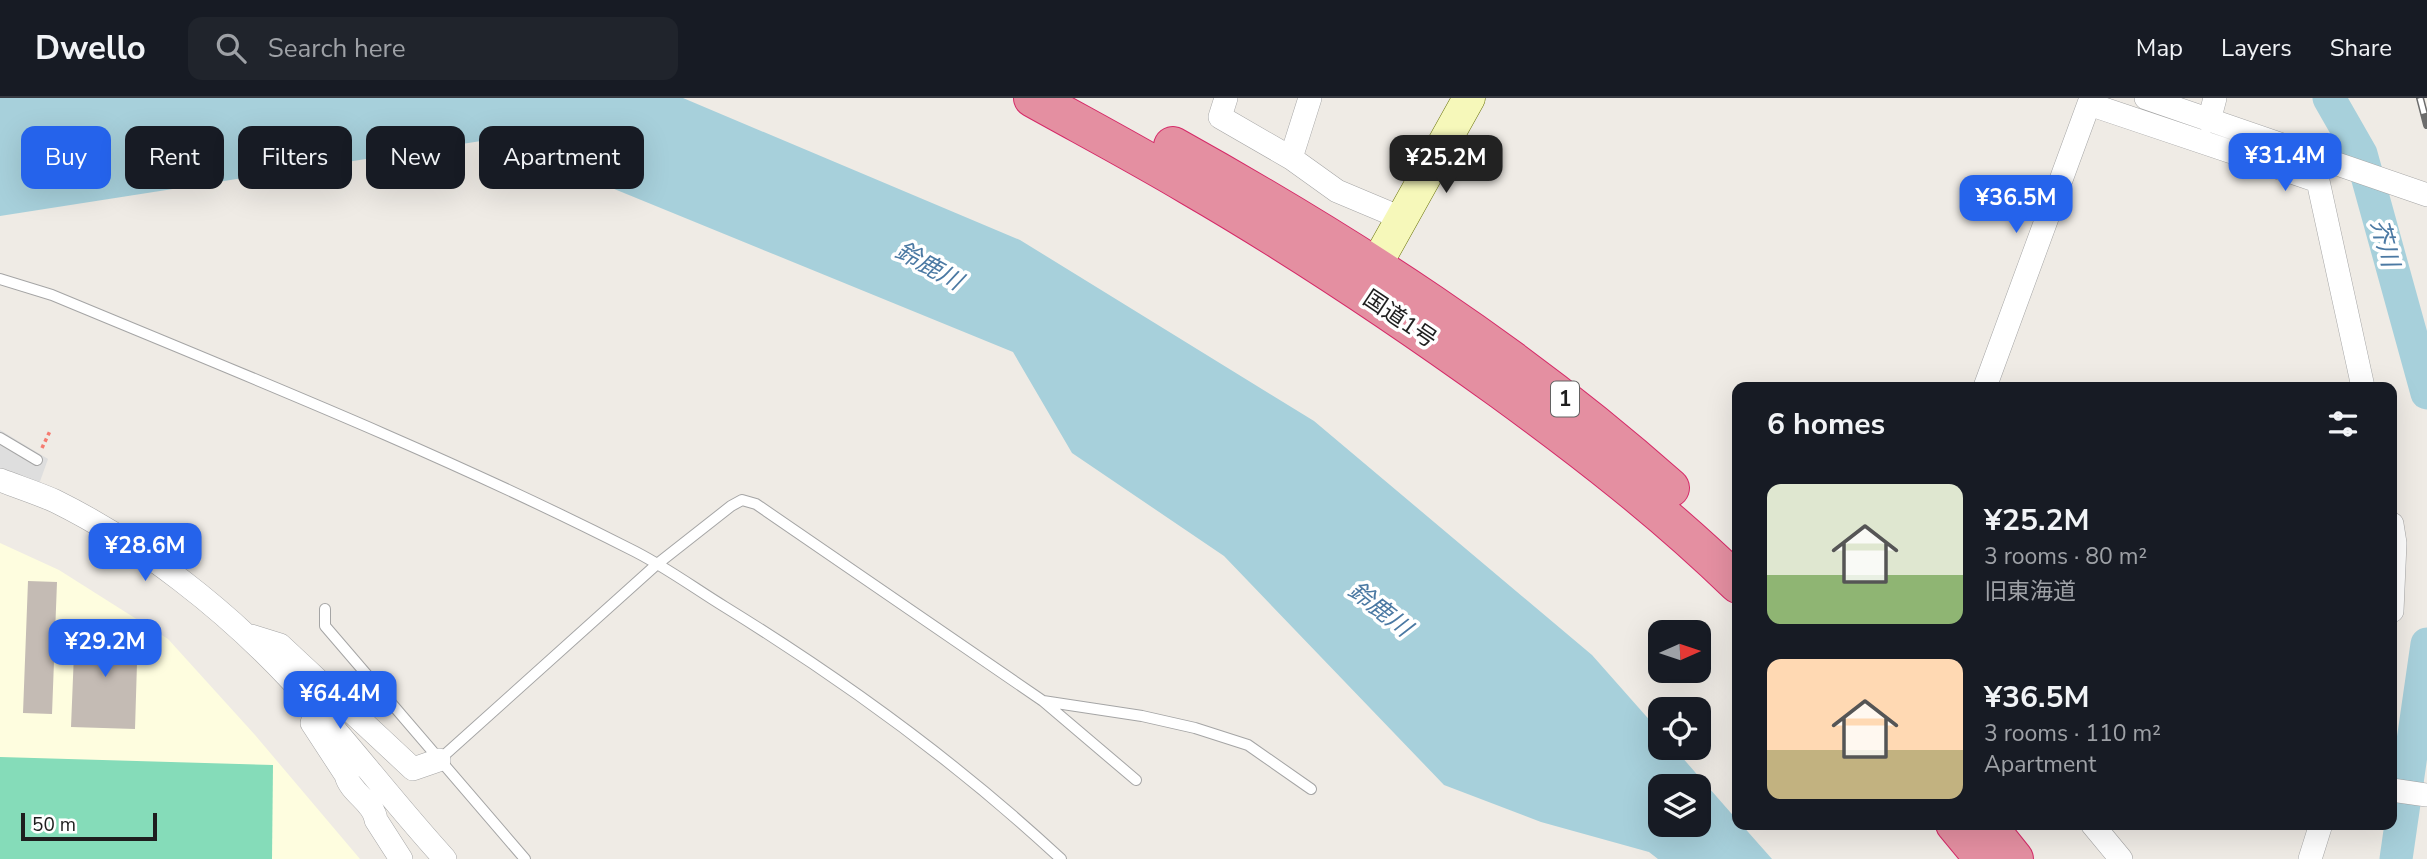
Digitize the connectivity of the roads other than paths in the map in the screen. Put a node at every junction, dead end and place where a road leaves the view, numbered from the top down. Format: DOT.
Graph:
graph roads {
  1 [pos="1033,98"];
  2 [pos="1085,98"];
  3 [pos="1226,98"];
  4 [pos="1310,98"];
  5 [pos="1469,98"];
  6 [pos="2146,98"];
  7 [pos="2215,98"];
  8 [pos="2090,101"];
  9 [pos="2209,121"];
  10 [pos="1291,158"];
  11 [pos="2427,195"];
  12 [pos="1401,220"];
  13 [pos="0,279"];
  14 [pos="1369,280"];
  15 [pos="1987,382"];
  16 [pos="2362,382"];
  17 [pos="0,438"];
  18 [pos="37,460"];
  19 [pos="0,480"];
  20 [pos="1732,546"];
  21 [pos="656,565"];
  22 [pos="1732,578"];
  23 [pos="325,609"];
  24 [pos="245,634"];
  25 [pos="293,681"];
  26 [pos="1043,701"];
  27 [pos="439,760"];
  28 [pos="1136,780"];
  29 [pos="1311,789"];
  30 [pos="2397,791"];
  31 [pos="2427,795"];
  32 [pos="1960,830"];
  33 [pos="1991,830"];
  34 [pos="2097,830"];
  35 [pos="2320,830"];
  36 [pos="401,859"];
  37 [pos="445,859"];
  38 [pos="525,859"];
  39 [pos="1061,859"];
  40 [pos="1984,859"];
  41 [pos="2014,859"];
  42 [pos="2121,859"];
  43 [pos="2310,859"];
  1 -- 14 [label="highway, 国道1号 / 1"];
  2 -- 14 [label="highway, 国道1号 / 1"];
  3 -- 10 [label="street"];
  4 -- 10 [label="street"];
  5 -- 12 [label="street"];
  6 -- 9 [label="street"];
  7 -- 9 [label="street"];
  8 -- 15 [label="street"];
  8 -- 16 [label="street"];
  9 -- 11 [label="street"];
  10 -- 12 [label="street"];
  12 -- 14 [label="street"];
  13 -- 21 [label="lane"];
  14 -- 20 [label="highway, 国道1号 / 1"];
  14 -- 22 [label="highway, 国道1号 / 1"];
  17 -- 18 [label="lane"];
  19 -- 24 [label="street"];
  21 -- 26 [label="lane"];
  21 -- 27 [label="lane"];
  21 -- 39 [label="lane"];
  23 -- 27 [label="lane"];
  24 -- 25 [label="street"];
  24 -- 27 [label="street"];
  25 -- 36 [label="street"];
  25 -- 37 [label="street"];
  26 -- 28 [label="lane"];
  26 -- 29 [label="lane"];
  27 -- 38 [label="lane"];
  30 -- 31 [label="street"];
  32 -- 40 [label="highway"];
  33 -- 41 [label="highway"];
  34 -- 42 [label="street"];
  35 -- 43 [label="street"];
}
